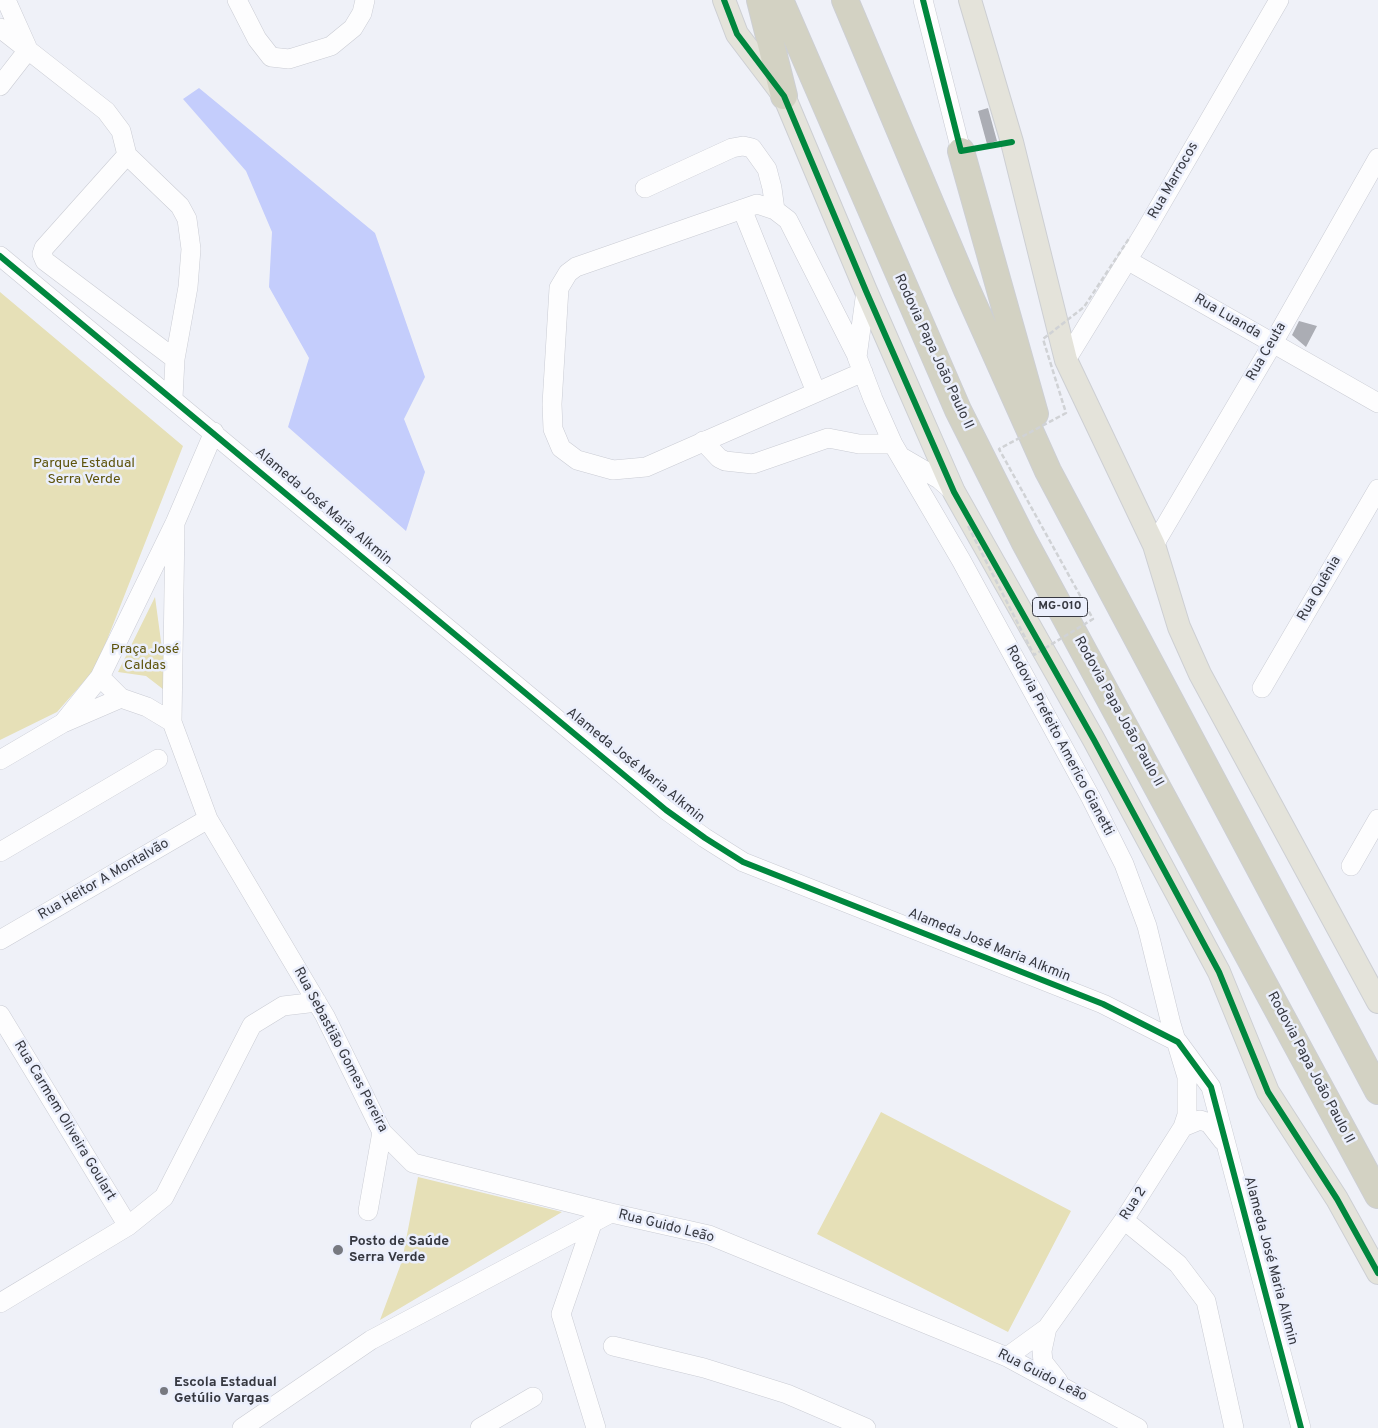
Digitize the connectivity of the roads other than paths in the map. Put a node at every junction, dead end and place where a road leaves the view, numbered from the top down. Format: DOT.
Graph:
graph roads {
  1 [pos="6,0"];
  2 [pos="237,0"];
  3 [pos="365,0"];
  4 [pos="724,0"];
  5 [pos="760,0"];
  6 [pos="780,0"];
  7 [pos="845,0"];
  8 [pos="923,0"];
  9 [pos="970,0"];
  10 [pos="1279,0"];
  11 [pos="0,28"];
  12 [pos="28,50"];
  13 [pos="0,86"];
  14 [pos="784,96"];
  15 [pos="962,151"];
  16 [pos="127,155"];
  17 [pos="1378,158"];
  18 [pos="644,188"];
  19 [pos="742,210"];
  20 [pos="774,210"];
  21 [pos="0,256"];
  22 [pos="1127,260"];
  23 [pos="866,290"];
  24 [pos="1273,343"];
  25 [pos="175,359"];
  26 [pos="1066,360"];
  27 [pos="860,364"];
  28 [pos="816,392"];
  29 [pos="173,398"];
  30 [pos="1378,403"];
  31 [pos="214,432"];
  32 [pos="703,441"];
  33 [pos="898,451"];
  34 [pos="1048,471"];
  35 [pos="1378,489"];
  36 [pos="954,492"];
  37 [pos="174,523"];
  38 [pos="1154,545"];
  39 [pos="144,585"];
  40 [pos="172,598"];
  41 [pos="100,677"];
  42 [pos="1262,688"];
  43 [pos="121,698"];
  44 [pos="172,722"];
  45 [pos="63,724"];
  46 [pos="158,759"];
  47 [pos="0,760"];
  48 [pos="208,819"];
  49 [pos="1378,819"];
  50 [pos="0,852"];
  51 [pos="1351,866"];
  52 [pos="0,940"];
  53 [pos="317,1002"];
  54 [pos="1378,1002"];
  55 [pos="0,1015"];
  56 [pos="1178,1042"];
  57 [pos="1378,1091"];
  58 [pos="1183,1127"];
  59 [pos="382,1132"];
  60 [pos="1228,1148"];
  61 [pos="1378,1195"];
  62 [pos="368,1211"];
  63 [pos="611,1213"];
  64 [pos="1124,1220"];
  65 [pos="592,1224"];
  66 [pos="128,1226"];
  67 [pos="1378,1273"];
  68 [pos="0,1303"];
  69 [pos="1047,1328"];
  70 [pos="613,1346"];
  71 [pos="1007,1357"];
  72 [pos="1062,1386"];
  73 [pos="533,1397"];
  74 [pos="242,1428"];
  75 [pos="480,1428"];
  76 [pos="596,1428"];
  77 [pos="866,1428"];
  78 [pos="1138,1428"];
  79 [pos="1234,1428"];
  80 [pos="1301,1428"];
  1 -- 12 [label="street"];
  2 -- 3 [label="street"];
  4 -- 14 [label="main road, MG-010"];
  5 -- 14 [label="highway"];
  6 -- 61 [label="highway, Rodovia Papa João Paulo II / MG-010"];
  7 -- 34 [label="highway"];
  8 -- 15 [label="street"];
  9 -- 26 [label="main road"];
  10 -- 22 [label="street, Rua Marrocos"];
  11 -- 12 [label="street"];
  12 -- 13 [label="street"];
  12 -- 16 [label="street"];
  14 -- 23 [label="main road, MG-010"];
  15 -- 34 [label="highway"];
  16 -- 25 [label="street"];
  16 -- 25 [label="street"];
  17 -- 24 [label="street, Rua Ceuta"];
  18 -- 20 [label="street"];
  19 -- 20 [label="street"];
  19 -- 28 [label="street"];
  19 -- 32 [label="street"];
  20 -- 27 [label="street, Rodovia Prefeito Americo Gianetti"];
  21 -- 29 [label="street, Alameda José Maria Alkmin"];
  22 -- 24 [label="street, Rua Luanda"];
  22 -- 26 [label="street, Rua Marrocos"];
  23 -- 27 [label="street"];
  23 -- 36 [label="main road, MG-010"];
  24 -- 30 [label="street, Rua Luanda"];
  24 -- 38 [label="street, Rua Ceuta"];
  25 -- 29 [label="street"];
  26 -- 38 [label="main road"];
  27 -- 28 [label="street"];
  27 -- 33 [label="street, Rodovia Prefeito Americo Gianetti"];
  28 -- 32 [label="street"];
  29 -- 31 [label="street, Alameda José Maria Alkmin"];
  31 -- 37 [label="street"];
  31 -- 56 [label="street, Alameda José Maria Alkmin"];
  32 -- 33 [label="street"];
  33 -- 36 [label="street"];
  33 -- 56 [label="street, Rodovia Prefeito Americo Gianetti"];
  34 -- 57 [label="highway"];
  35 -- 42 [label="street, Rua Quênia"];
  36 -- 67 [label="main road, MG-010"];
  37 -- 39 [label="street"];
  37 -- 40 [label="street"];
  38 -- 54 [label="main road"];
  39 -- 40 [label="street"];
  39 -- 41 [label="street"];
  40 -- 44 [label="street"];
  41 -- 43 [label="street"];
  41 -- 45 [label="street"];
  43 -- 44 [label="street"];
  43 -- 45 [label="street"];
  44 -- 48 [label="street, Rua Sebastião Gomes Pereira"];
  45 -- 47 [label="street"];
  46 -- 50 [label="street"];
  48 -- 52 [label="street, Rua Heitor A Montalvão"];
  48 -- 53 [label="street, Rua Sebastião Gomes Pereira"];
  49 -- 51 [label="street"];
  53 -- 59 [label="street, Rua Sebastião Gomes Pereira"];
  53 -- 66 [label="street"];
  55 -- 66 [label="street, Rua Carmem Oliveira Goulart"];
  56 -- 58 [label="street, Rodovia Prefeito Americo Gianetti"];
  56 -- 60 [label="street, Alameda José Maria Alkmin"];
  58 -- 60 [label="street"];
  58 -- 64 [label="street, Rua 2"];
  59 -- 62 [label="street"];
  59 -- 63 [label="street, Rua Sebastião Gomes Pereira"];
  60 -- 80 [label="street, Alameda José Maria Alkmin"];
  63 -- 65 [label="street, Rua Guido Leão"];
  63 -- 71 [label="street, Rua Guido Leão"];
  64 -- 69 [label="street, Rua 2"];
  64 -- 79 [label="street"];
  65 -- 74 [label="street, Rua Guido Leão"];
  65 -- 76 [label="street"];
  66 -- 68 [label="street"];
  69 -- 71 [label="street, Rua 2"];
  69 -- 72 [label="street, Rua 2"];
  70 -- 77 [label="street"];
  71 -- 72 [label="street, Rua Guido Leão"];
  72 -- 78 [label="street, Rua Guido Leão"];
  73 -- 75 [label="street"];
}
